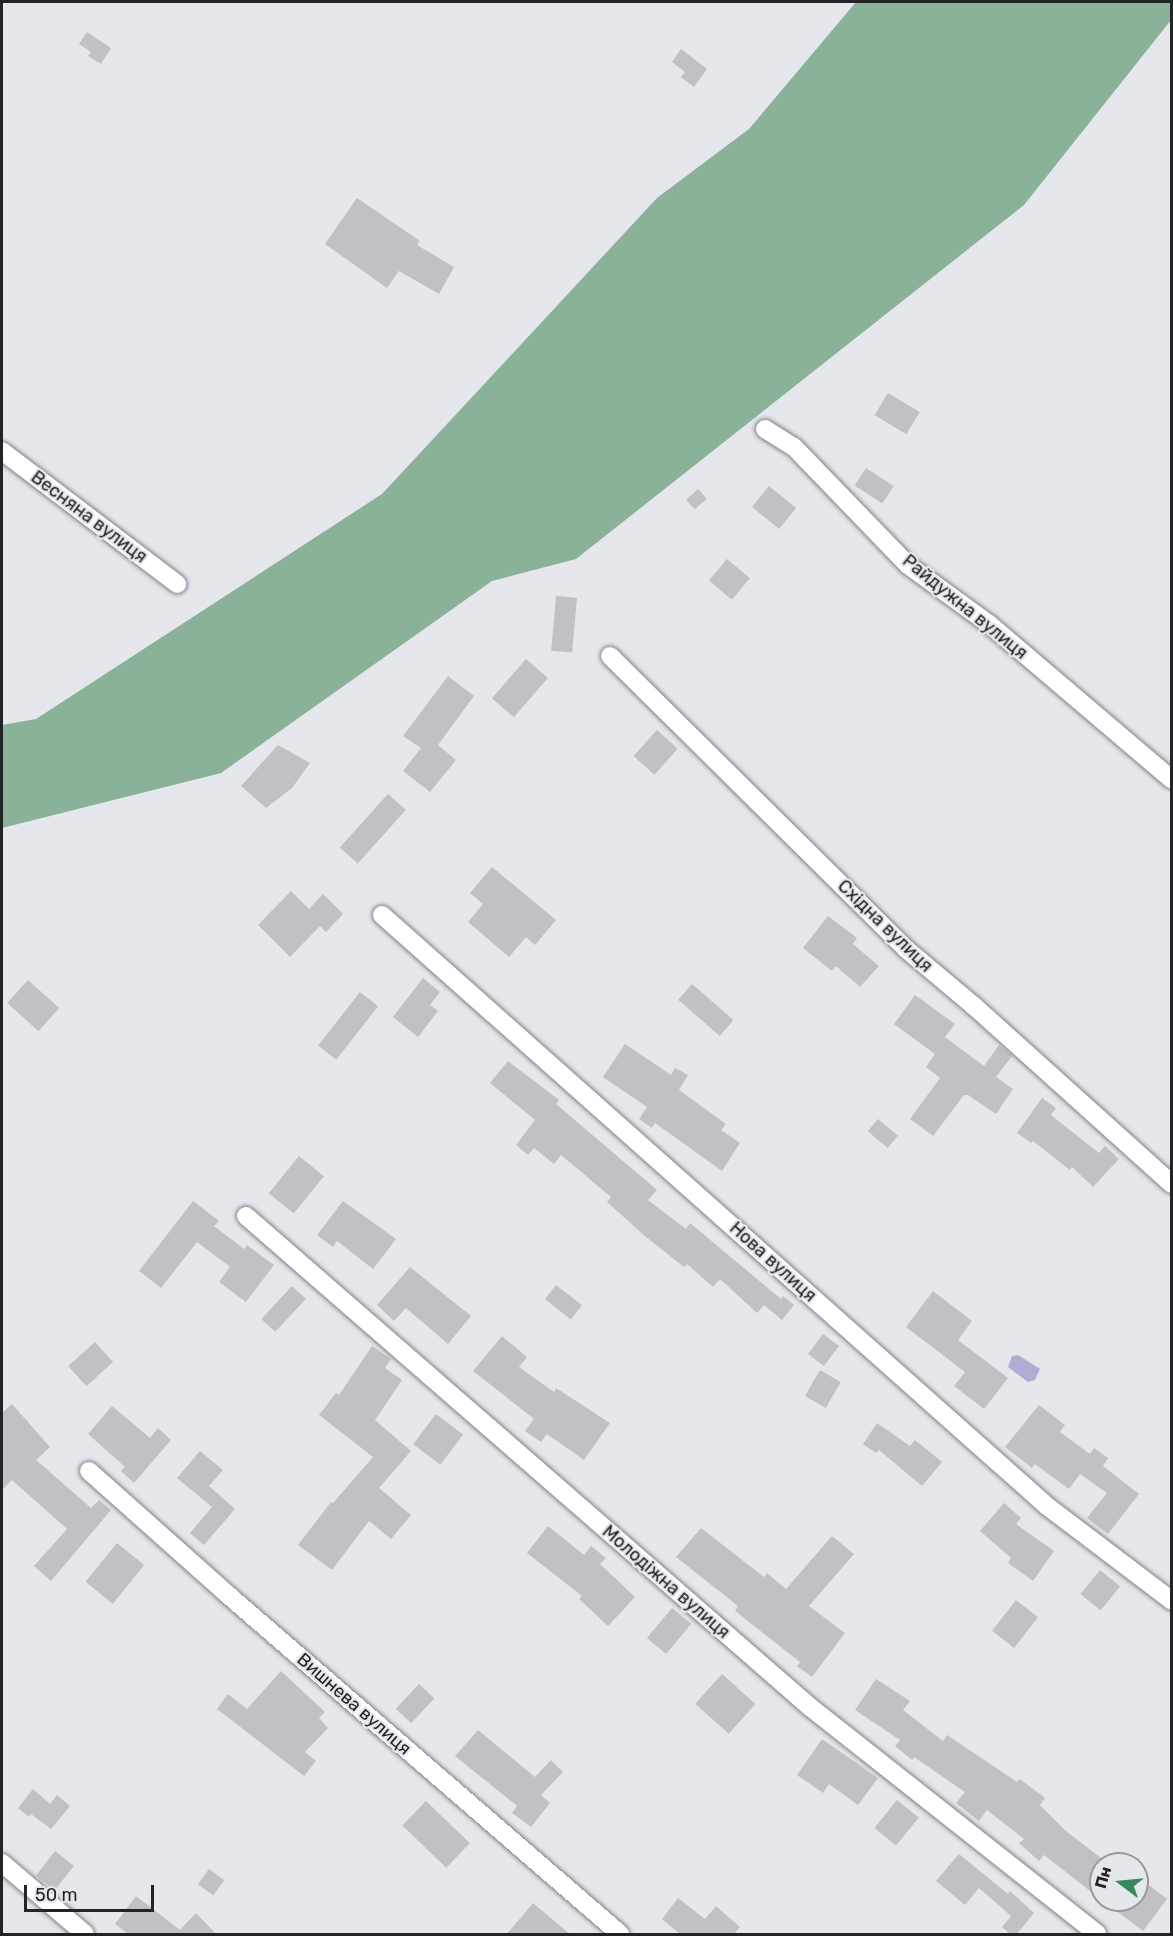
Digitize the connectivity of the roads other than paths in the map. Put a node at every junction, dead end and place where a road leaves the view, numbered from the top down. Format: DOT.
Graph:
graph roads {
  1 [pos="765,429"];
  2 [pos="2,451"];
  3 [pos="177,584"];
  4 [pos="610,656"];
  5 [pos="1172,780"];
  6 [pos="382,915"];
  7 [pos="1172,1184"];
  8 [pos="246,1216"];
  9 [pos="89,1471"];
  10 [pos="1172,1601"];
  11 [pos="2,1863"];
  12 [pos="85,1935"];
  13 [pos="620,1935"];
  14 [pos="1097,1935"];
  1 -- 5 [label="street, Райдужна вулиця"];
  2 -- 3 [label="street, Весняна вулиця"];
  4 -- 7 [label="street, Східна вулиця"];
  6 -- 10 [label="street, Нова вулиця"];
  8 -- 14 [label="street, Молодіжна вулиця"];
  9 -- 13 [label="street, Вишнева вулиця"];
  11 -- 12 [label="street"];
}
